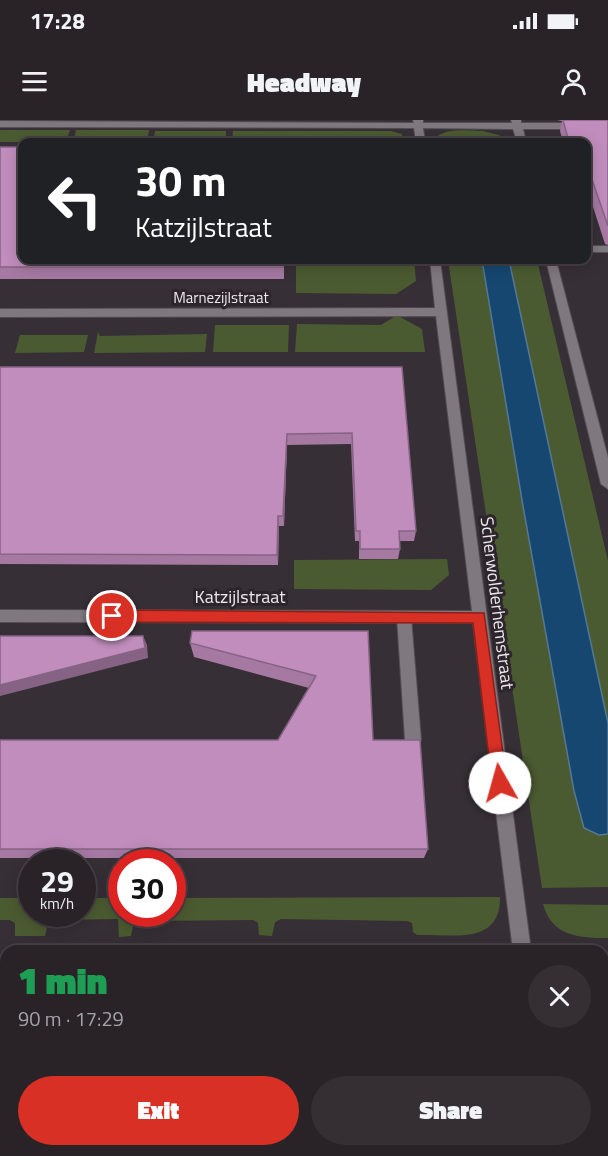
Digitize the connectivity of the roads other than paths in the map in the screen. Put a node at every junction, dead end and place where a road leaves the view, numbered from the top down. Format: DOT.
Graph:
graph roads {
  1 [pos="147,123"];
  2 [pos="305,123"];
  3 [pos="418,123"];
  4 [pos="516,123"];
  5 [pos="0,124"];
  6 [pos="608,126"];
  7 [pos="420,138"];
  8 [pos="520,138"];
  9 [pos="591,249"];
  10 [pos="608,249"];
  11 [pos="435,264"];
  12 [pos="552,264"];
  13 [pos="441,312"];
  14 [pos="0,313"];
  15 [pos="608,484"];
  16 [pos="0,616"];
  17 [pos="404,617"];
  18 [pos="479,617"];
  19 [pos="414,740"];
  20 [pos="521,945"];
  1 -- 2 [label="street"];
  1 -- 5 [label="street"];
  2 -- 3 [label="street"];
  3 -- 4 [label="street"];
  3 -- 7 [label="street"];
  4 -- 6 [label="street"];
  4 -- 8 [label="street"];
  9 -- 10 [label="street"];
  11 -- 13 [label="street, Scherwolderhemstraat"];
  12 -- 15 [label="street"];
  13 -- 14 [label="street, Marnezijlstraat"];
  13 -- 18 [label="street, Scherwolderhemstraat"];
  16 -- 17 [label="street, Katzijlstraat"];
  17 -- 18 [label="street, Katzijlstraat"];
  17 -- 19 [label="street"];
  18 -- 20 [label="street, Scherwolderhemstraat"];
}
